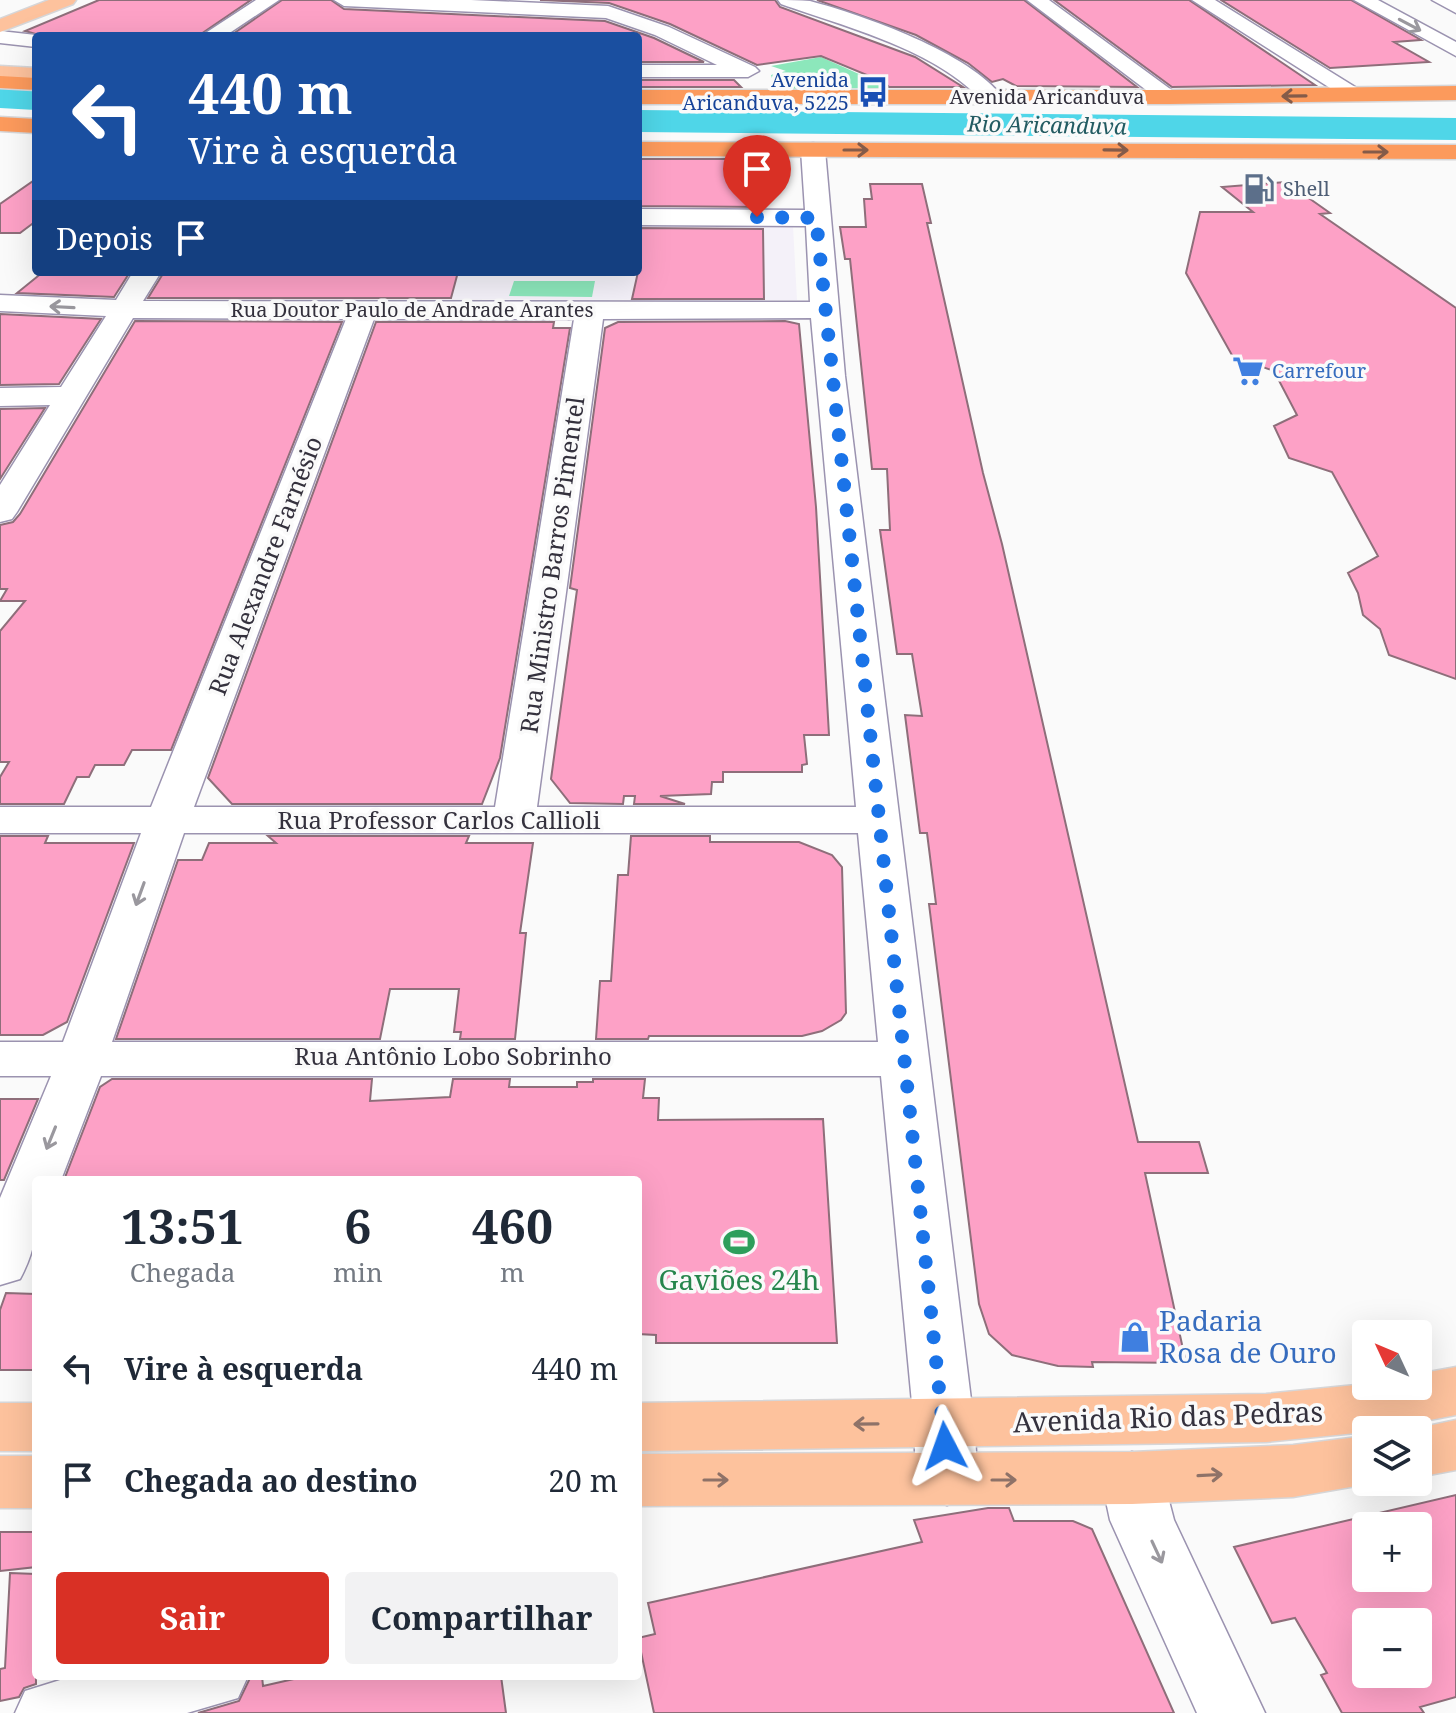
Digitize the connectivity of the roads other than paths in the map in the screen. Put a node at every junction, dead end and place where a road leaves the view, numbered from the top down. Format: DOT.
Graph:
graph roads {
  1 [pos="21,0"];
  2 [pos="66,0"];
  3 [pos="269,0"];
  4 [pos="344,0"];
  5 [pos="788,0"];
  6 [pos="1037,0"];
  7 [pos="1202,0"];
  8 [pos="1364,0"];
  9 [pos="1442,0"];
  10 [pos="443,5"];
  11 [pos="1456,7"];
  12 [pos="0,8"];
  13 [pos="424,20"];
  14 [pos="0,26"];
  15 [pos="217,32"];
  16 [pos="0,37"];
  17 [pos="32,41"];
  18 [pos="1456,50"];
  19 [pos="642,71"];
  20 [pos="0,72"];
  21 [pos="32,74"];
  22 [pos="0,82"];
  23 [pos="32,84"];
  24 [pos="1456,93"];
  25 [pos="1357,95"];
  26 [pos="642,97"];
  27 [pos="1170,97"];
  28 [pos="992,98"];
  29 [pos="0,124"];
  30 [pos="32,126"];
  31 [pos="642,149"];
  32 [pos="813,150"];
  33 [pos="1456,152"];
  34 [pos="642,217"];
  35 [pos="816,218"];
  36 [pos="145,276"];
  37 [pos="0,303"];
  38 [pos="124,309"];
  39 [pos="590,309"];
  40 [pos="824,310"];
  41 [pos="363,311"];
  42 [pos="71,396"];
  43 [pos="0,397"];
  44 [pos="0,511"];
  45 [pos="0,820"];
  46 [pos="879,820"];
  47 [pos="168,821"];
  48 [pos="514,821"];
  49 [pos="0,1059"];
  50 [pos="81,1059"];
  51 [pos="906,1059"];
  52 [pos="35,1176"];
  53 [pos="32,1183"];
  54 [pos="0,1264"];
  55 [pos="1456,1391"];
  56 [pos="0,1427"];
  57 [pos="32,1427"];
  58 [pos="642,1427"];
  59 [pos="1456,1445"];
  60 [pos="1432,1449"];
  61 [pos="1138,1450"];
  62 [pos="945,1452"];
  63 [pos="1352,1463"];
  64 [pos="642,1480"];
  65 [pos="0,1482"];
  66 [pos="32,1482"];
  67 [pos="196,1680"];
  68 [pos="49,1713"];
  69 [pos="1231,1713"];
  1 -- 12 [label="main road"];
  2 -- 14 [label="main road"];
  3 -- 15 [label="street"];
  4 -- 10 [label="street"];
  5 -- 28 [label="street"];
  6 -- 27 [label="street"];
  7 -- 25 [label="street"];
  8 -- 18 [label="street, one-way"];
  9 -- 11 [label="street"];
  10 -- 13 [label="street"];
  10 -- 19 [label="street"];
  16 -- 17 [label="street"];
  20 -- 21 [label="main road"];
  22 -- 23 [label="highway"];
  24 -- 25 [label="highway, Avenida Aricanduva"];
  25 -- 27 [label="highway, Avenida Aricanduva, one-way"];
  26 -- 28 [label="highway, Avenida Aricanduva"];
  27 -- 28 [label="highway, Avenida Aricanduva"];
  29 -- 30 [label="highway"];
  31 -- 32 [label="highway"];
  32 -- 33 [label="highway, one-way"];
  32 -- 35 [label="street"];
  34 -- 35 [label="street"];
  35 -- 40 [label="street"];
  36 -- 38 [label="street"];
  38 -- 37 [label="street, Rua Doutor Paulo de Andrade Arantes, one-way"];
  38 -- 41 [label="street, Rua Doutor Paulo de Andrade Arantes"];
  38 -- 42 [label="street"];
  39 -- 40 [label="street, Rua Doutor Paulo de Andrade Arantes"];
  39 -- 41 [label="street, Rua Doutor Paulo de Andrade Arantes"];
  39 -- 48 [label="street, Rua Ministro Barros Pimentel"];
  40 -- 46 [label="street"];
  41 -- 47 [label="street, Rua Alexandre Farnésio"];
  42 -- 43 [label="street"];
  42 -- 44 [label="street"];
  45 -- 47 [label="street, Rua Professor Carlos Callioli"];
  46 -- 48 [label="street, Rua Professor Carlos Callioli"];
  46 -- 51 [label="street"];
  47 -- 48 [label="street, Rua Professor Carlos Callioli"];
  47 -- 50 [label="street, Rua Alexandre Farnésio, one-way"];
  49 -- 50 [label="street, Rua Antônio Lobo Sobrinho"];
  50 -- 51 [label="street, Rua Antônio Lobo Sobrinho"];
  50 -- 52 [label="street, Rua Alexandre Farnésio, one-way"];
  51 -- 62 [label="street"];
  53 -- 54 [label="street, Rua Alexandre Farnésio, one-way"];
  55 -- 61 [label="main road, Avenida Rio das Pedras"];
  56 -- 57 [label="main road"];
  62 -- 58 [label="main road, Avenida Rio das Pedras, one-way"];
  59 -- 60 [label="main road"];
  61 -- 62 [label="main road, Avenida Rio das Pedras"];
  61 -- 63 [label="main road, Avenida Rio das Pedras, one-way"];
  61 -- 69 [label="street, one-way"];
  64 -- 62 [label="main road, Avenida Rio das Pedras, one-way"];
  65 -- 66 [label="main road"];
  67 -- 68 [label="street"];
}
